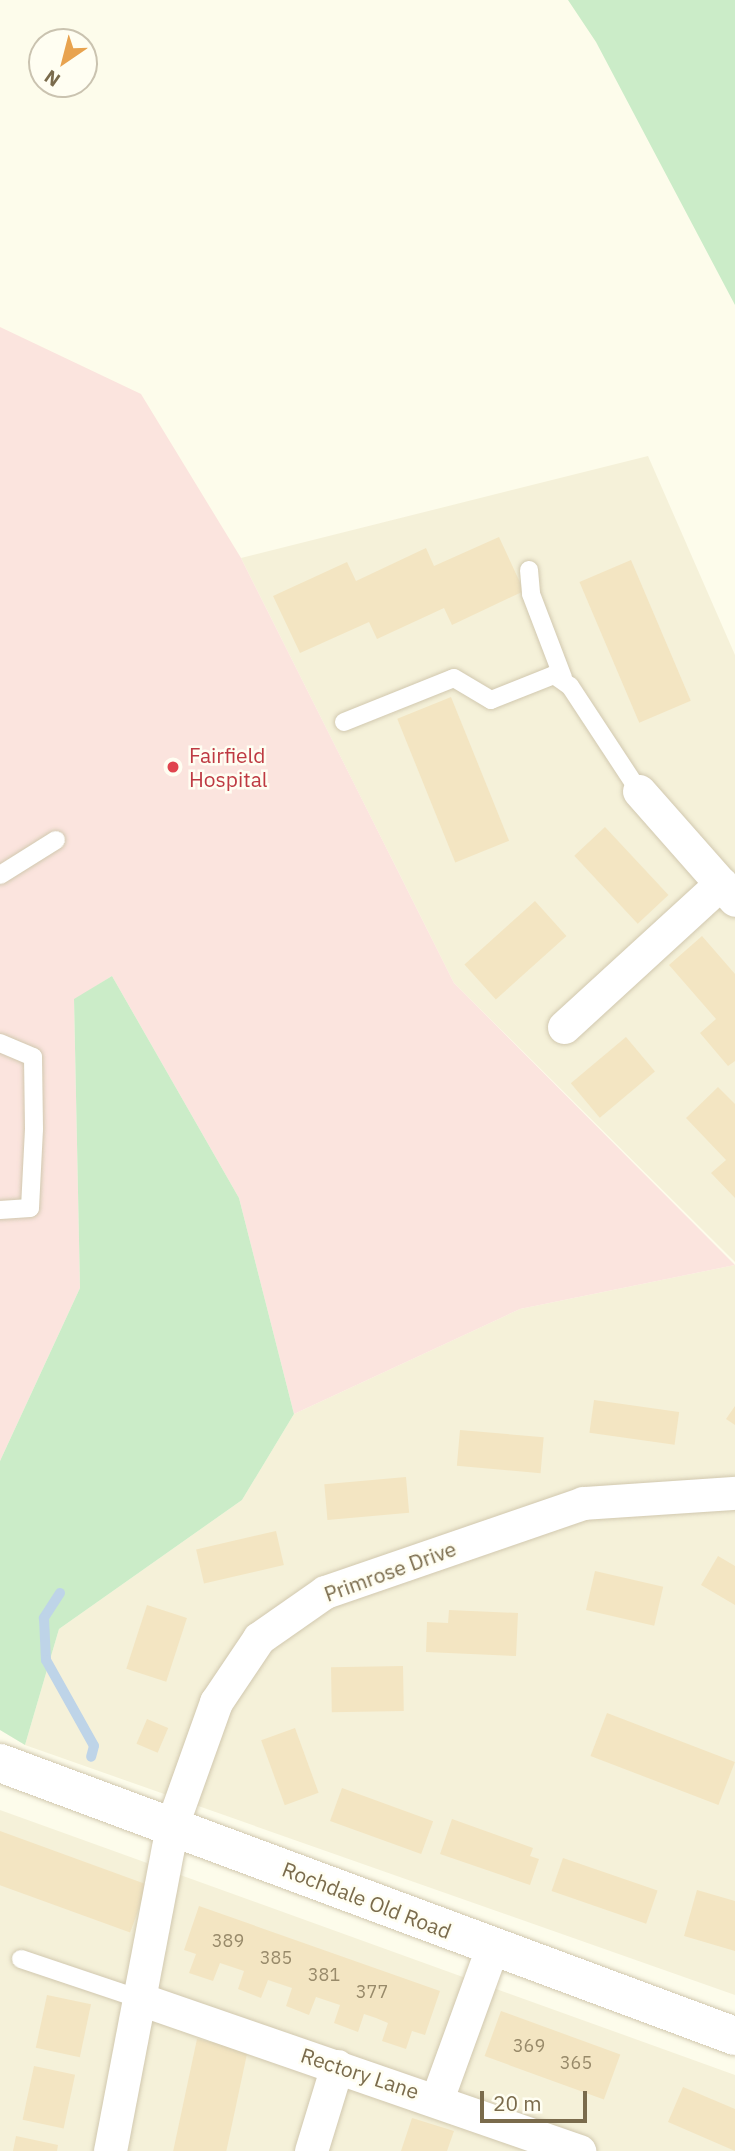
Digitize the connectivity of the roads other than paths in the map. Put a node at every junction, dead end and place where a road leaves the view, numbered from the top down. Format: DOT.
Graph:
graph roads {
  1 [pos="529,570"];
  2 [pos="563,678"];
  3 [pos="344,722"];
  4 [pos="639,791"];
  5 [pos="56,840"];
  6 [pos="0,875"];
  7 [pos="728,892"];
  8 [pos="564,1027"];
  9 [pos="0,1043"];
  10 [pos="0,1210"];
  11 [pos="735,1493"];
  12 [pos="0,1763"];
  13 [pos="172,1825"];
  14 [pos="492,1948"];
  15 [pos="21,1959"];
  16 [pos="140,1999"];
  17 [pos="735,2036"];
  18 [pos="338,2066"];
  19 [pos="437,2099"];
  20 [pos="315,2150"];
  21 [pos="110,2151"];
  22 [pos="579,2151"];
  1 -- 2 [label="lane"];
  2 -- 3 [label="lane"];
  2 -- 4 [label="lane"];
  4 -- 7 [label="street"];
  5 -- 6 [label="lane"];
  7 -- 8 [label="street"];
  9 -- 10 [label="lane"];
  11 -- 13 [label="street, Primrose Drive"];
  12 -- 13 [label="main road, Rochdale Old Road"];
  13 -- 14 [label="main road, Rochdale Old Road"];
  13 -- 16 [label="street"];
  14 -- 17 [label="main road, Rochdale Old Road"];
  14 -- 19 [label="street"];
  15 -- 16 [label="lane"];
  16 -- 18 [label="street, Rectory Lane"];
  16 -- 21 [label="street"];
  18 -- 19 [label="street, Rectory Lane"];
  18 -- 20 [label="street"];
  19 -- 22 [label="street, Rectory Lane"];
}
